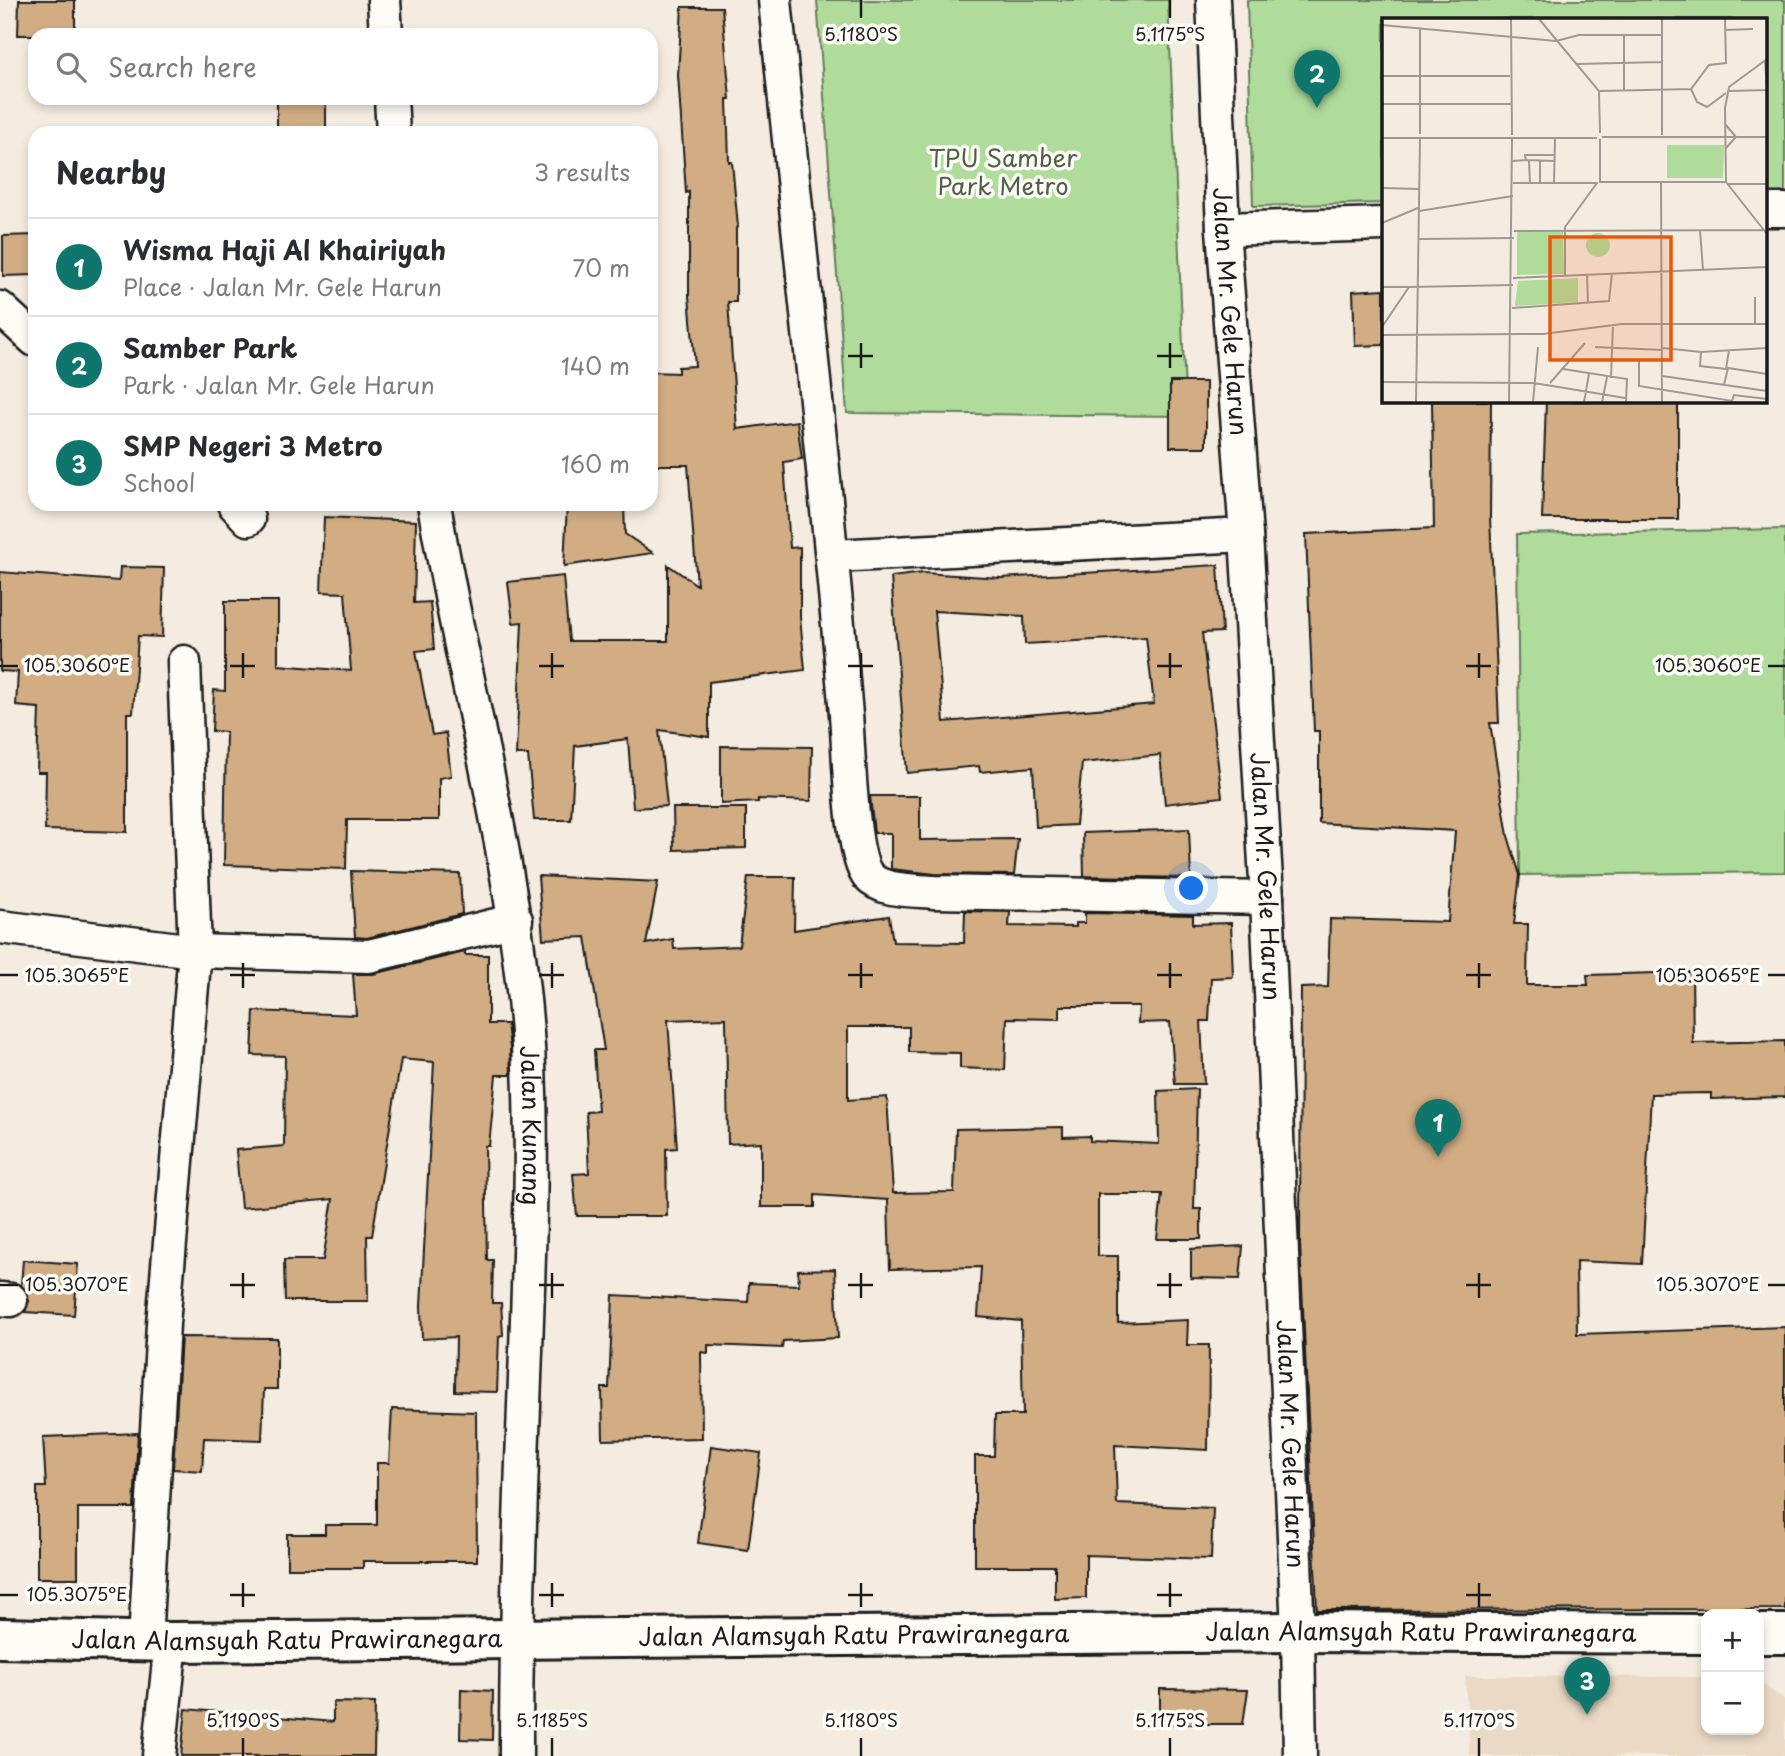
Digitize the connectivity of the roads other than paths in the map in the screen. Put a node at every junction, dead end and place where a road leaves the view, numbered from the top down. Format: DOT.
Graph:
graph roads {
  1 [pos="384,0"];
  2 [pos="775,0"];
  3 [pos="1213,0"];
  4 [pos="386,28"];
  5 [pos="391,105"];
  6 [pos="393,126"];
  7 [pos="1382,224"];
  8 [pos="1223,229"];
  9 [pos="0,308"];
  10 [pos="28,334"];
  11 [pos="435,511"];
  12 [pos="1246,535"];
  13 [pos="833,556"];
  14 [pos="184,662"];
  15 [pos="1267,898"];
  16 [pos="516,920"];
  17 [pos="0,927"];
  18 [pos="195,951"];
  19 [pos="1298,1632"];
  20 [pos="1701,1634"];
  21 [pos="1764,1634"];
  22 [pos="1785,1634"];
  23 [pos="0,1638"];
  24 [pos="516,1640"];
  25 [pos="158,1641"];
  26 [pos="159,1756"];
  27 [pos="516,1756"];
  28 [pos="1300,1756"];
  1 -- 4 [label="street"];
  2 -- 13 [label="street"];
  3 -- 8 [label="street, Jalan Mr. Gele Harun"];
  5 -- 6 [label="street"];
  7 -- 8 [label="street"];
  8 -- 12 [label="street, Jalan Mr. Gele Harun"];
  9 -- 10 [label="street"];
  11 -- 16 [label="street, Jalan Kunang"];
  12 -- 13 [label="street"];
  12 -- 15 [label="street, Jalan Mr. Gele Harun"];
  13 -- 15 [label="street"];
  14 -- 18 [label="street"];
  15 -- 19 [label="street, Jalan Mr. Gele Harun"];
  16 -- 18 [label="street"];
  16 -- 24 [label="street, Jalan Kunang"];
  17 -- 18 [label="street"];
  18 -- 25 [label="street"];
  19 -- 20 [label="main road, Jalan Alamsyah Ratu Prawiranegara"];
  19 -- 24 [label="main road, Jalan Alamsyah Ratu Prawiranegara"];
  19 -- 28 [label="street, Jalan Mr. Gele Harun"];
  21 -- 22 [label="main road"];
  23 -- 25 [label="main road, Jalan Alamsyah Ratu Prawiranegara"];
  24 -- 25 [label="main road, Jalan Alamsyah Ratu Prawiranegara"];
  24 -- 27 [label="street, Jalan Kunang"];
  25 -- 26 [label="street"];
}
